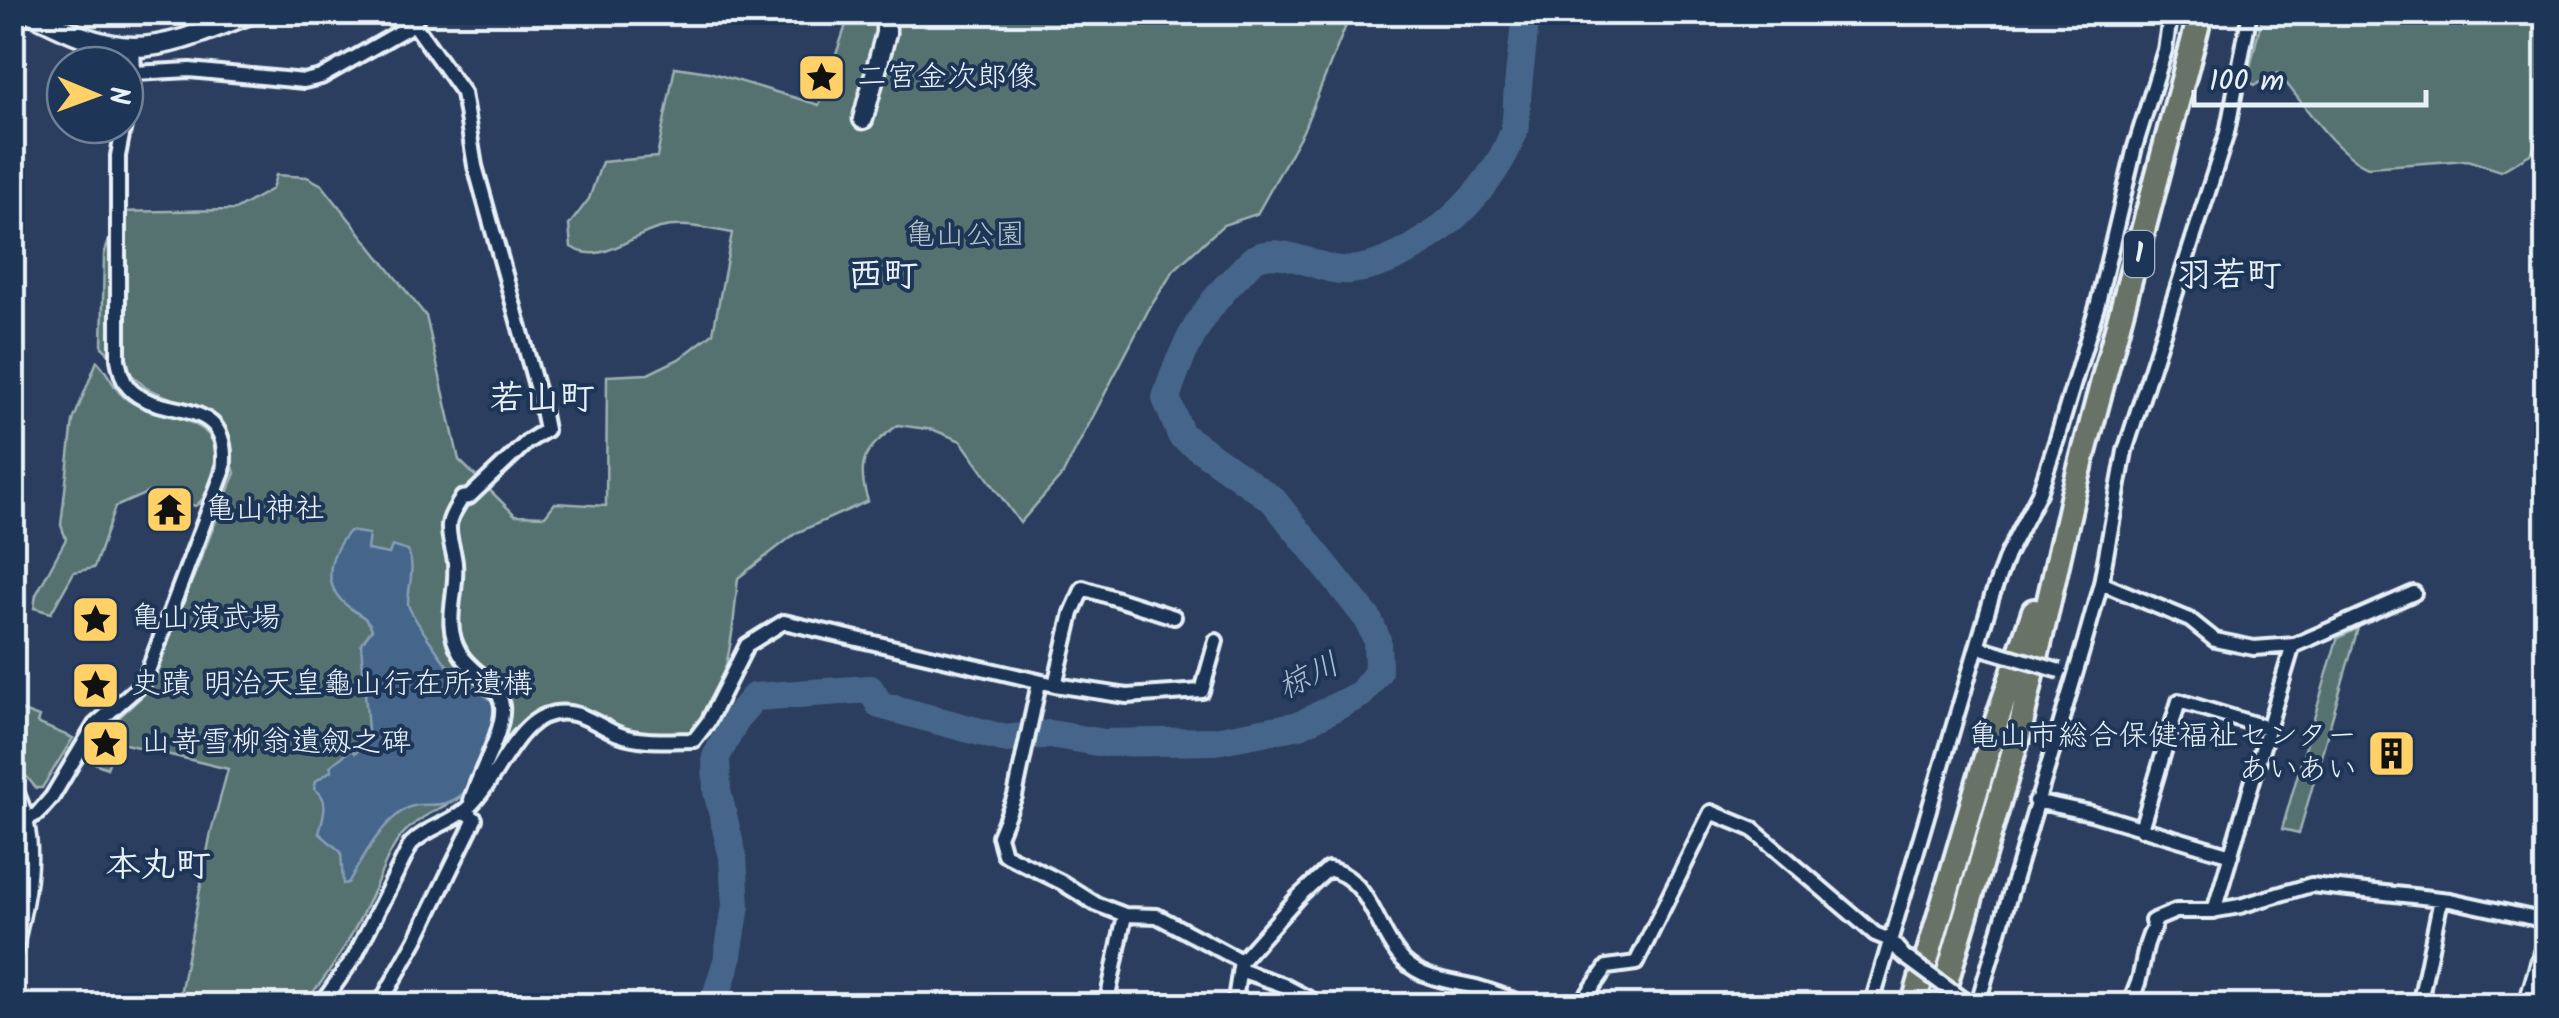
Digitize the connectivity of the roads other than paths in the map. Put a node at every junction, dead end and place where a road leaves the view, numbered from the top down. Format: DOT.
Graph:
graph roads {
  1 [pos="29,12"];
  2 [pos="255,12"];
  3 [pos="886,12"];
  4 [pos="2171,12"];
  5 [pos="2202,12"];
  6 [pos="2250,12"];
  7 [pos="417,18"];
  8 [pos="66,21"];
  9 [pos="123,45"];
  10 [pos="145,45"];
  11 [pos="145,72"];
  12 [pos="862,119"];
  13 [pos="122,145"];
  14 [pos="2073,494"];
  15 [pos="2101,582"];
  16 [pos="2414,593"];
  17 [pos="1174,617"];
  18 [pos="1216,642"];
  19 [pos="2293,645"];
  20 [pos="1981,648"];
  21 [pos="2075,677"];
  22 [pos="1039,683"];
  23 [pos="1055,686"];
  24 [pos="2268,728"];
  25 [pos="12,789"];
  26 [pos="2035,802"];
  27 [pos="468,807"];
  28 [pos="24,820"];
  29 [pos="2141,828"];
  30 [pos="2231,855"];
  31 [pos="2441,899"];
  32 [pos="2214,910"];
  33 [pos="1125,915"];
  34 [pos="2546,921"];
  35 [pos="1890,940"];
  36 [pos="2546,944"];
  37 [pos="12,951"];
  38 [pos="1241,965"];
  39 [pos="1970,1004"];
  40 [pos="320,1006"];
  41 [pos="379,1006"];
  42 [pos="1106,1006"];
  43 [pos="1234,1006"];
  44 [pos="1323,1006"];
  45 [pos="1528,1006"];
  46 [pos="1579,1006"];
  47 [pos="1871,1006"];
  48 [pos="1912,1006"];
  49 [pos="1939,1006"];
  50 [pos="2127,1006"];
  51 [pos="2419,1006"];
  52 [pos="2528,1006"];
  1 -- 8 [label="main road"];
  2 -- 10 [label="main road"];
  3 -- 12 [label="main road"];
  4 -- 20 [label="street"];
  5 -- 14 [label="highway, 1"];
  6 -- 15 [label="street"];
  7 -- 11 [label="street"];
  7 -- 27 [label="street"];
  8 -- 9 [label="main road"];
  13 -- 28 [label="street"];
  14 -- 48 [label="highway, 1"];
  14 -- 49 [label="highway, 1"];
  15 -- 19 [label="street"];
  15 -- 21 [label="street"];
  16 -- 19 [label="street"];
  17 -- 23 [label="street"];
  18 -- 23 [label="street"];
  19 -- 24 [label="street"];
  20 -- 21 [label="street, bridge"];
  20 -- 35 [label="street"];
  21 -- 26 [label="street"];
  22 -- 23 [label="street"];
  22 -- 27 [label="street"];
  22 -- 33 [label="street"];
  24 -- 29 [label="street"];
  24 -- 30 [label="street"];
  25 -- 28 [label="main road"];
  26 -- 29 [label="street"];
  26 -- 39 [label="street"];
  27 -- 40 [label="street"];
  27 -- 41 [label="street"];
  28 -- 37 [label="main road"];
  29 -- 30 [label="street"];
  30 -- 32 [label="street"];
  31 -- 32 [label="street"];
  31 -- 34 [label="street"];
  31 -- 51 [label="street"];
  32 -- 50 [label="street"];
  33 -- 38 [label="street"];
  33 -- 42 [label="street"];
  35 -- 39 [label="street, bridge"];
  35 -- 46 [label="street"];
  35 -- 47 [label="street"];
  36 -- 52 [label="main road"];
  38 -- 43 [label="street"];
  38 -- 44 [label="street"];
  38 -- 45 [label="street"];
}
